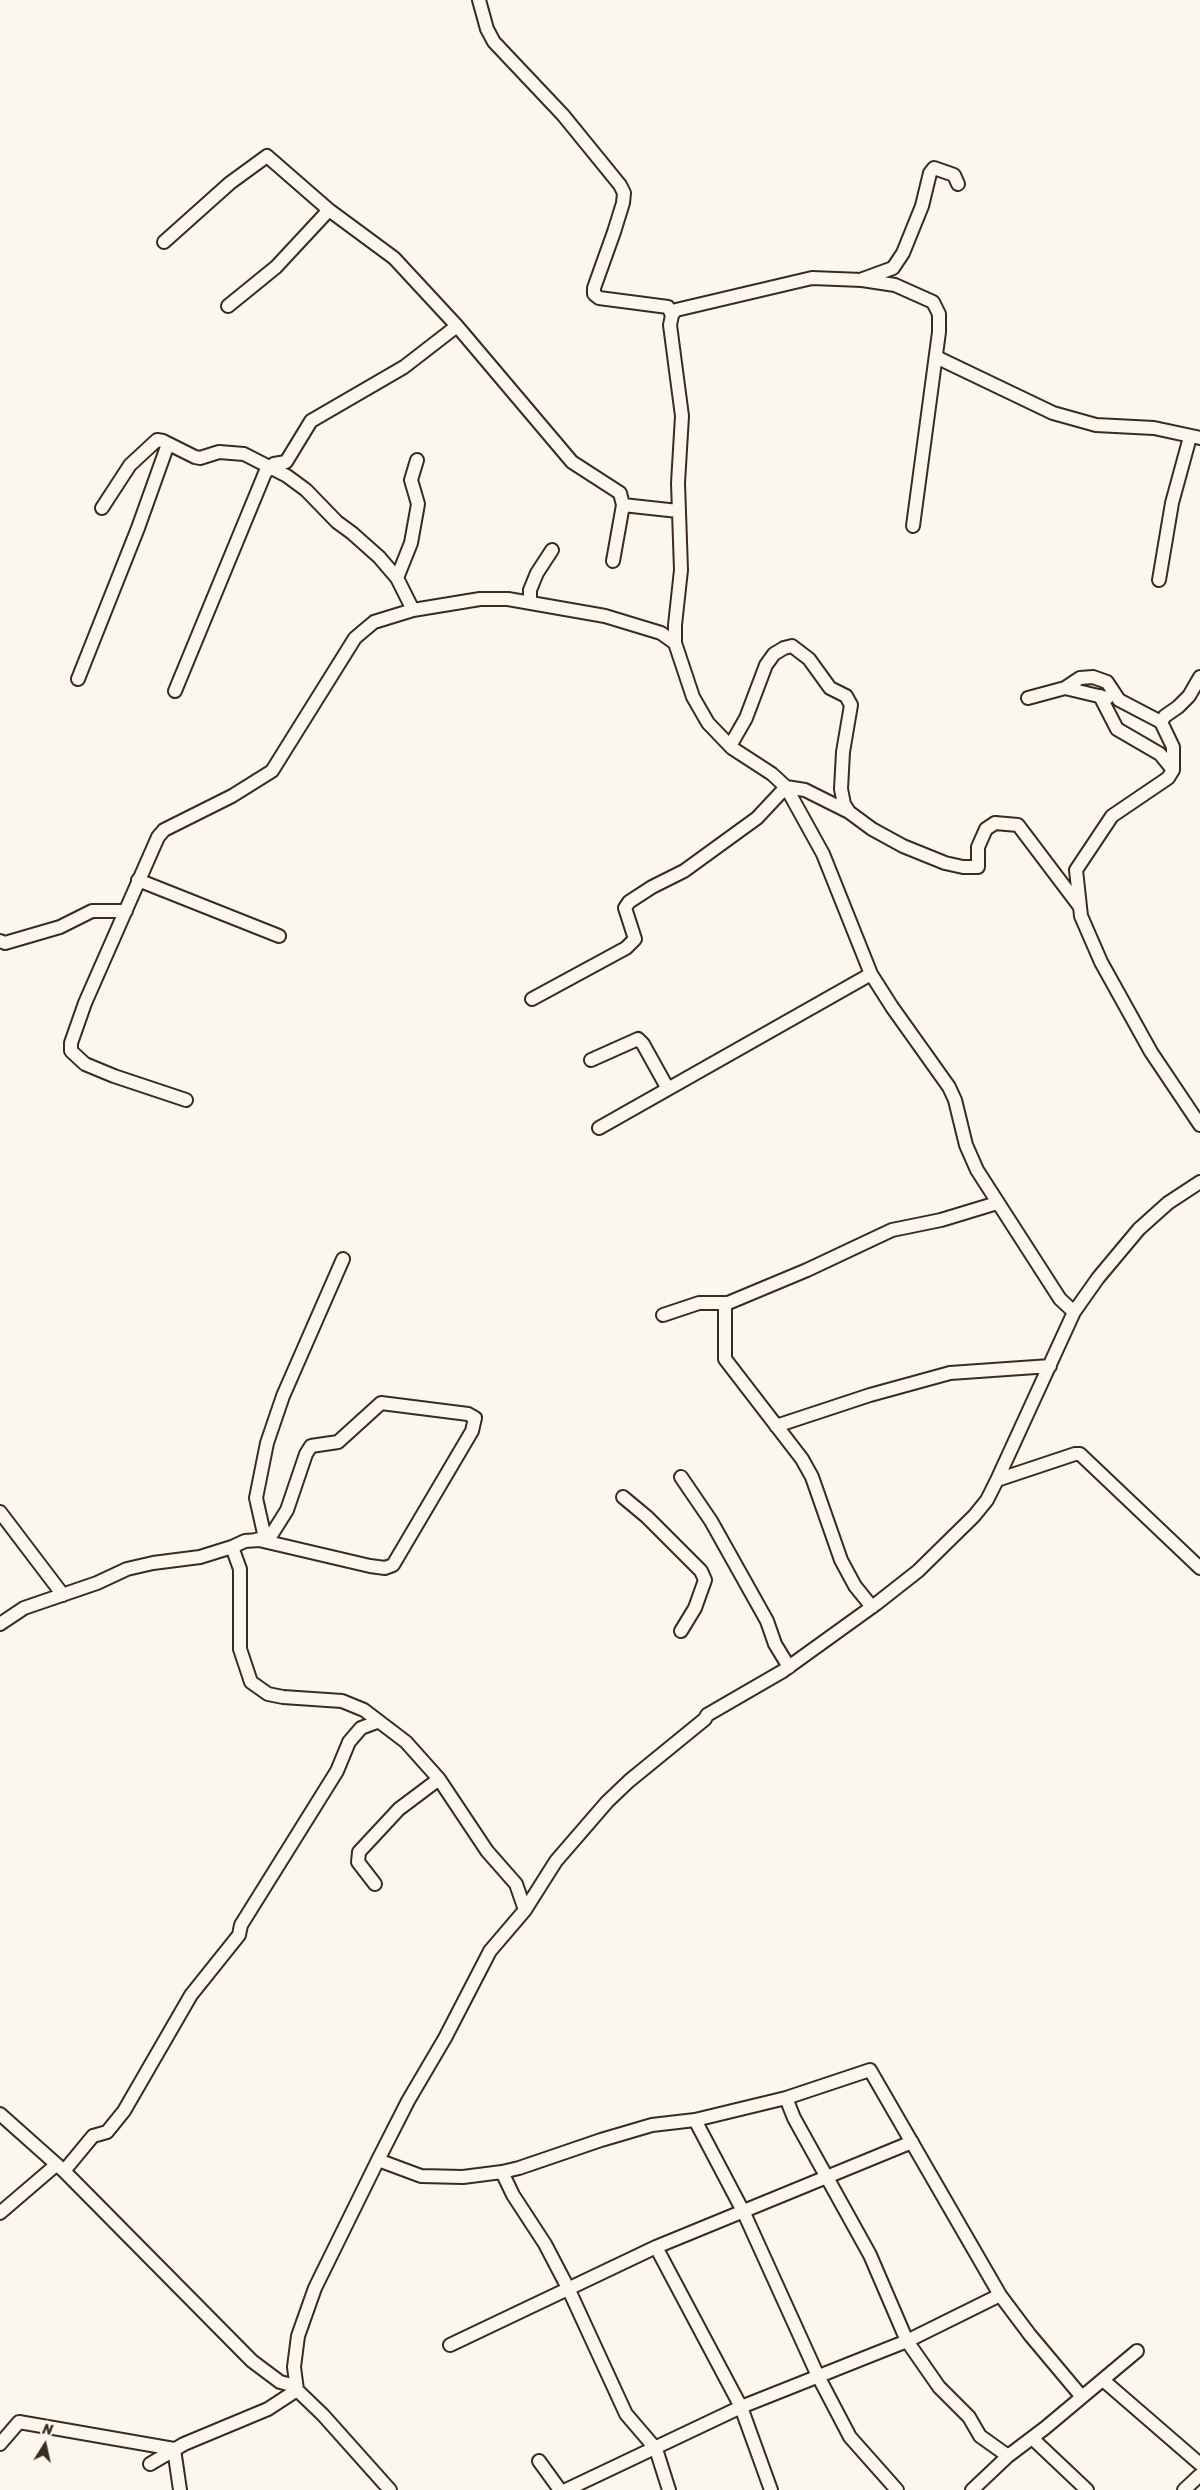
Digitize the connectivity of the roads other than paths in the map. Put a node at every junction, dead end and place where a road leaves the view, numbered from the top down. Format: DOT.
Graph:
graph roads {
  1 [pos="478,0"];
  2 [pos="958,184"];
  3 [pos="329,210"];
  4 [pos="164,242"];
  5 [pos="862,280"];
  6 [pos="228,306"];
  7 [pos="672,315"];
  8 [pos="458,326"];
  9 [pos="936,357"];
  10 [pos="1195,438"];
  11 [pos="168,444"];
  12 [pos="417,460"];
  13 [pos="270,467"];
  14 [pos="623,506"];
  15 [pos="102,508"];
  16 [pos="678,511"];
  17 [pos="913,526"];
  18 [pos="552,550"];
  19 [pos="612,561"];
  20 [pos="397,578"];
  21 [pos="1159,580"];
  22 [pos="530,602"];
  23 [pos="413,610"];
  24 [pos="674,625"];
  25 [pos="661,634"];
  26 [pos="675,643"];
  27 [pos="1200,677"];
  28 [pos="78,679"];
  29 [pos="1065,688"];
  30 [pos="175,691"];
  31 [pos="1100,696"];
  32 [pos="1028,698"];
  33 [pos="1119,700"];
  34 [pos="1161,722"];
  35 [pos="730,746"];
  36 [pos="1173,770"];
  37 [pos="786,787"];
  38 [pos="849,812"];
  39 [pos="1076,870"];
  40 [pos="138,880"];
  41 [pos="1059,880"];
  42 [pos="1080,907"];
  43 [pos="126,911"];
  44 [pos="279,936"];
  45 [pos="0,942"];
  46 [pos="871,974"];
  47 [pos="532,999"];
  48 [pos="591,1060"];
  49 [pos="668,1089"];
  50 [pos="186,1100"];
  51 [pos="1200,1125"];
  52 [pos="599,1128"];
  53 [pos="1200,1182"];
  54 [pos="996,1203"];
  55 [pos="343,1259"];
  56 [pos="725,1303"];
  57 [pos="1074,1312"];
  58 [pos="663,1315"];
  59 [pos="1050,1366"];
  60 [pos="776,1426"];
  61 [pos="681,1477"];
  62 [pos="997,1480"];
  63 [pos="623,1497"];
  64 [pos="0,1512"];
  65 [pos="260,1539"];
  66 [pos="232,1547"];
  67 [pos="1200,1568"];
  68 [pos="63,1595"];
  69 [pos="872,1607"];
  70 [pos="0,1624"];
  71 [pos="681,1631"];
  72 [pos="789,1667"];
  73 [pos="377,1722"];
  74 [pos="439,1779"];
  75 [pos="375,1884"];
  76 [pos="525,1910"];
  77 [pos="786,2098"];
  78 [pos="0,2114"];
  79 [pos="695,2120"];
  80 [pos="912,2142"];
  81 [pos="378,2160"];
  82 [pos="60,2168"];
  83 [pos="502,2172"];
  84 [pos="826,2177"];
  85 [pos="0,2213"];
  86 [pos="744,2213"];
  87 [pos="656,2247"];
  88 [pos="568,2288"];
  89 [pos="1000,2295"];
  90 [pos="907,2341"];
  91 [pos="450,2345"];
  92 [pos="1138,2350"];
  93 [pos="818,2376"];
  94 [pos="1103,2380"];
  95 [pos="297,2388"];
  96 [pos="1082,2397"];
  97 [pos="740,2407"];
  98 [pos="1032,2438"];
  99 [pos="0,2444"];
  100 [pos="174,2449"];
  101 [pos="656,2449"];
  102 [pos="1008,2456"];
  103 [pos="539,2461"];
  104 [pos="150,2464"];
  105 [pos="1200,2464"];
  106 [pos="1200,2476"];
  107 [pos="180,2490"];
  108 [pos="390,2490"];
  109 [pos="560,2490"];
  110 [pos="566,2490"];
  111 [pos="669,2490"];
  112 [pos="771,2490"];
  113 [pos="897,2490"];
  114 [pos="972,2490"];
  115 [pos="1087,2490"];
  116 [pos="1184,2490"];
  1 -- 7 [label="street"];
  2 -- 5 [label="street"];
  3 -- 4 [label="street"];
  3 -- 6 [label="street"];
  3 -- 8 [label="street"];
  5 -- 7 [label="street"];
  5 -- 9 [label="street"];
  7 -- 16 [label="street"];
  8 -- 13 [label="street"];
  8 -- 14 [label="street"];
  9 -- 10 [label="street"];
  9 -- 17 [label="street"];
  10 -- 21 [label="street"];
  11 -- 13 [label="street"];
  11 -- 15 [label="street"];
  11 -- 28 [label="street"];
  12 -- 20 [label="street"];
  13 -- 20 [label="street"];
  13 -- 30 [label="street"];
  14 -- 16 [label="street"];
  14 -- 19 [label="street"];
  16 -- 24 [label="street"];
  18 -- 22 [label="street"];
  20 -- 23 [label="street"];
  22 -- 23 [label="street"];
  22 -- 25 [label="street"];
  23 -- 40 [label="street"];
  24 -- 25 [label="street"];
  24 -- 26 [label="street"];
  25 -- 26 [label="street"];
  26 -- 35 [label="street"];
  27 -- 34 [label="street"];
  29 -- 31 [label="street"];
  29 -- 32 [label="street"];
  29 -- 33 [label="street"];
  31 -- 33 [label="street"];
  31 -- 36 [label="street"];
  33 -- 34 [label="street"];
  34 -- 36 [label="street"];
  35 -- 37 [label="street"];
  35 -- 38 [label="street"];
  36 -- 39 [label="street"];
  37 -- 38 [label="street"];
  37 -- 46 [label="street"];
  37 -- 47 [label="street"];
  38 -- 41 [label="street"];
  39 -- 41 [label="street"];
  39 -- 42 [label="street"];
  40 -- 43 [label="street"];
  40 -- 44 [label="street"];
  41 -- 42 [label="street"];
  42 -- 51 [label="street"];
  43 -- 45 [label="street"];
  43 -- 50 [label="street"];
  46 -- 49 [label="street"];
  46 -- 54 [label="street"];
  48 -- 49 [label="street"];
  49 -- 52 [label="street"];
  53 -- 57 [label="street"];
  54 -- 56 [label="street"];
  54 -- 57 [label="street"];
  55 -- 65 [label="street"];
  56 -- 58 [label="street"];
  56 -- 60 [label="street"];
  57 -- 59 [label="street"];
  59 -- 60 [label="street"];
  59 -- 62 [label="street"];
  60 -- 69 [label="street"];
  61 -- 72 [label="street"];
  62 -- 67 [label="street"];
  62 -- 69 [label="street"];
  63 -- 71 [label="street"];
  64 -- 68 [label="street"];
  65 -- 65 [label="street"];
  65 -- 66 [label="street"];
  66 -- 68 [label="street"];
  66 -- 73 [label="street"];
  68 -- 70 [label="street"];
  69 -- 72 [label="street"];
  72 -- 76 [label="street"];
  73 -- 74 [label="street"];
  73 -- 82 [label="street"];
  74 -- 75 [label="street"];
  74 -- 76 [label="street"];
  76 -- 81 [label="street"];
  77 -- 79 [label="street"];
  77 -- 80 [label="street"];
  77 -- 84 [label="street"];
  78 -- 82 [label="street"];
  79 -- 83 [label="street"];
  79 -- 86 [label="street"];
  80 -- 84 [label="street"];
  80 -- 89 [label="street"];
  81 -- 83 [label="street"];
  81 -- 95 [label="street"];
  82 -- 85 [label="street"];
  82 -- 95 [label="street"];
  83 -- 88 [label="street"];
  84 -- 86 [label="street"];
  84 -- 90 [label="street"];
  86 -- 87 [label="street"];
  86 -- 93 [label="street"];
  87 -- 88 [label="street"];
  87 -- 97 [label="street"];
  88 -- 91 [label="street"];
  88 -- 101 [label="street"];
  89 -- 90 [label="street"];
  89 -- 96 [label="street"];
  90 -- 93 [label="street"];
  90 -- 102 [label="street"];
  92 -- 94 [label="street"];
  93 -- 97 [label="street"];
  93 -- 113 [label="street"];
  94 -- 96 [label="street"];
  94 -- 105 [label="street"];
  95 -- 100 [label="street"];
  95 -- 108 [label="street"];
  96 -- 98 [label="street"];
  97 -- 101 [label="street"];
  97 -- 112 [label="street"];
  98 -- 102 [label="street"];
  98 -- 115 [label="street"];
  99 -- 100 [label="street"];
  100 -- 104 [label="street"];
  100 -- 107 [label="street"];
  101 -- 110 [label="street"];
  101 -- 111 [label="street"];
  102 -- 114 [label="street"];
  103 -- 109 [label="street"];
  106 -- 116 [label="street"];
}
